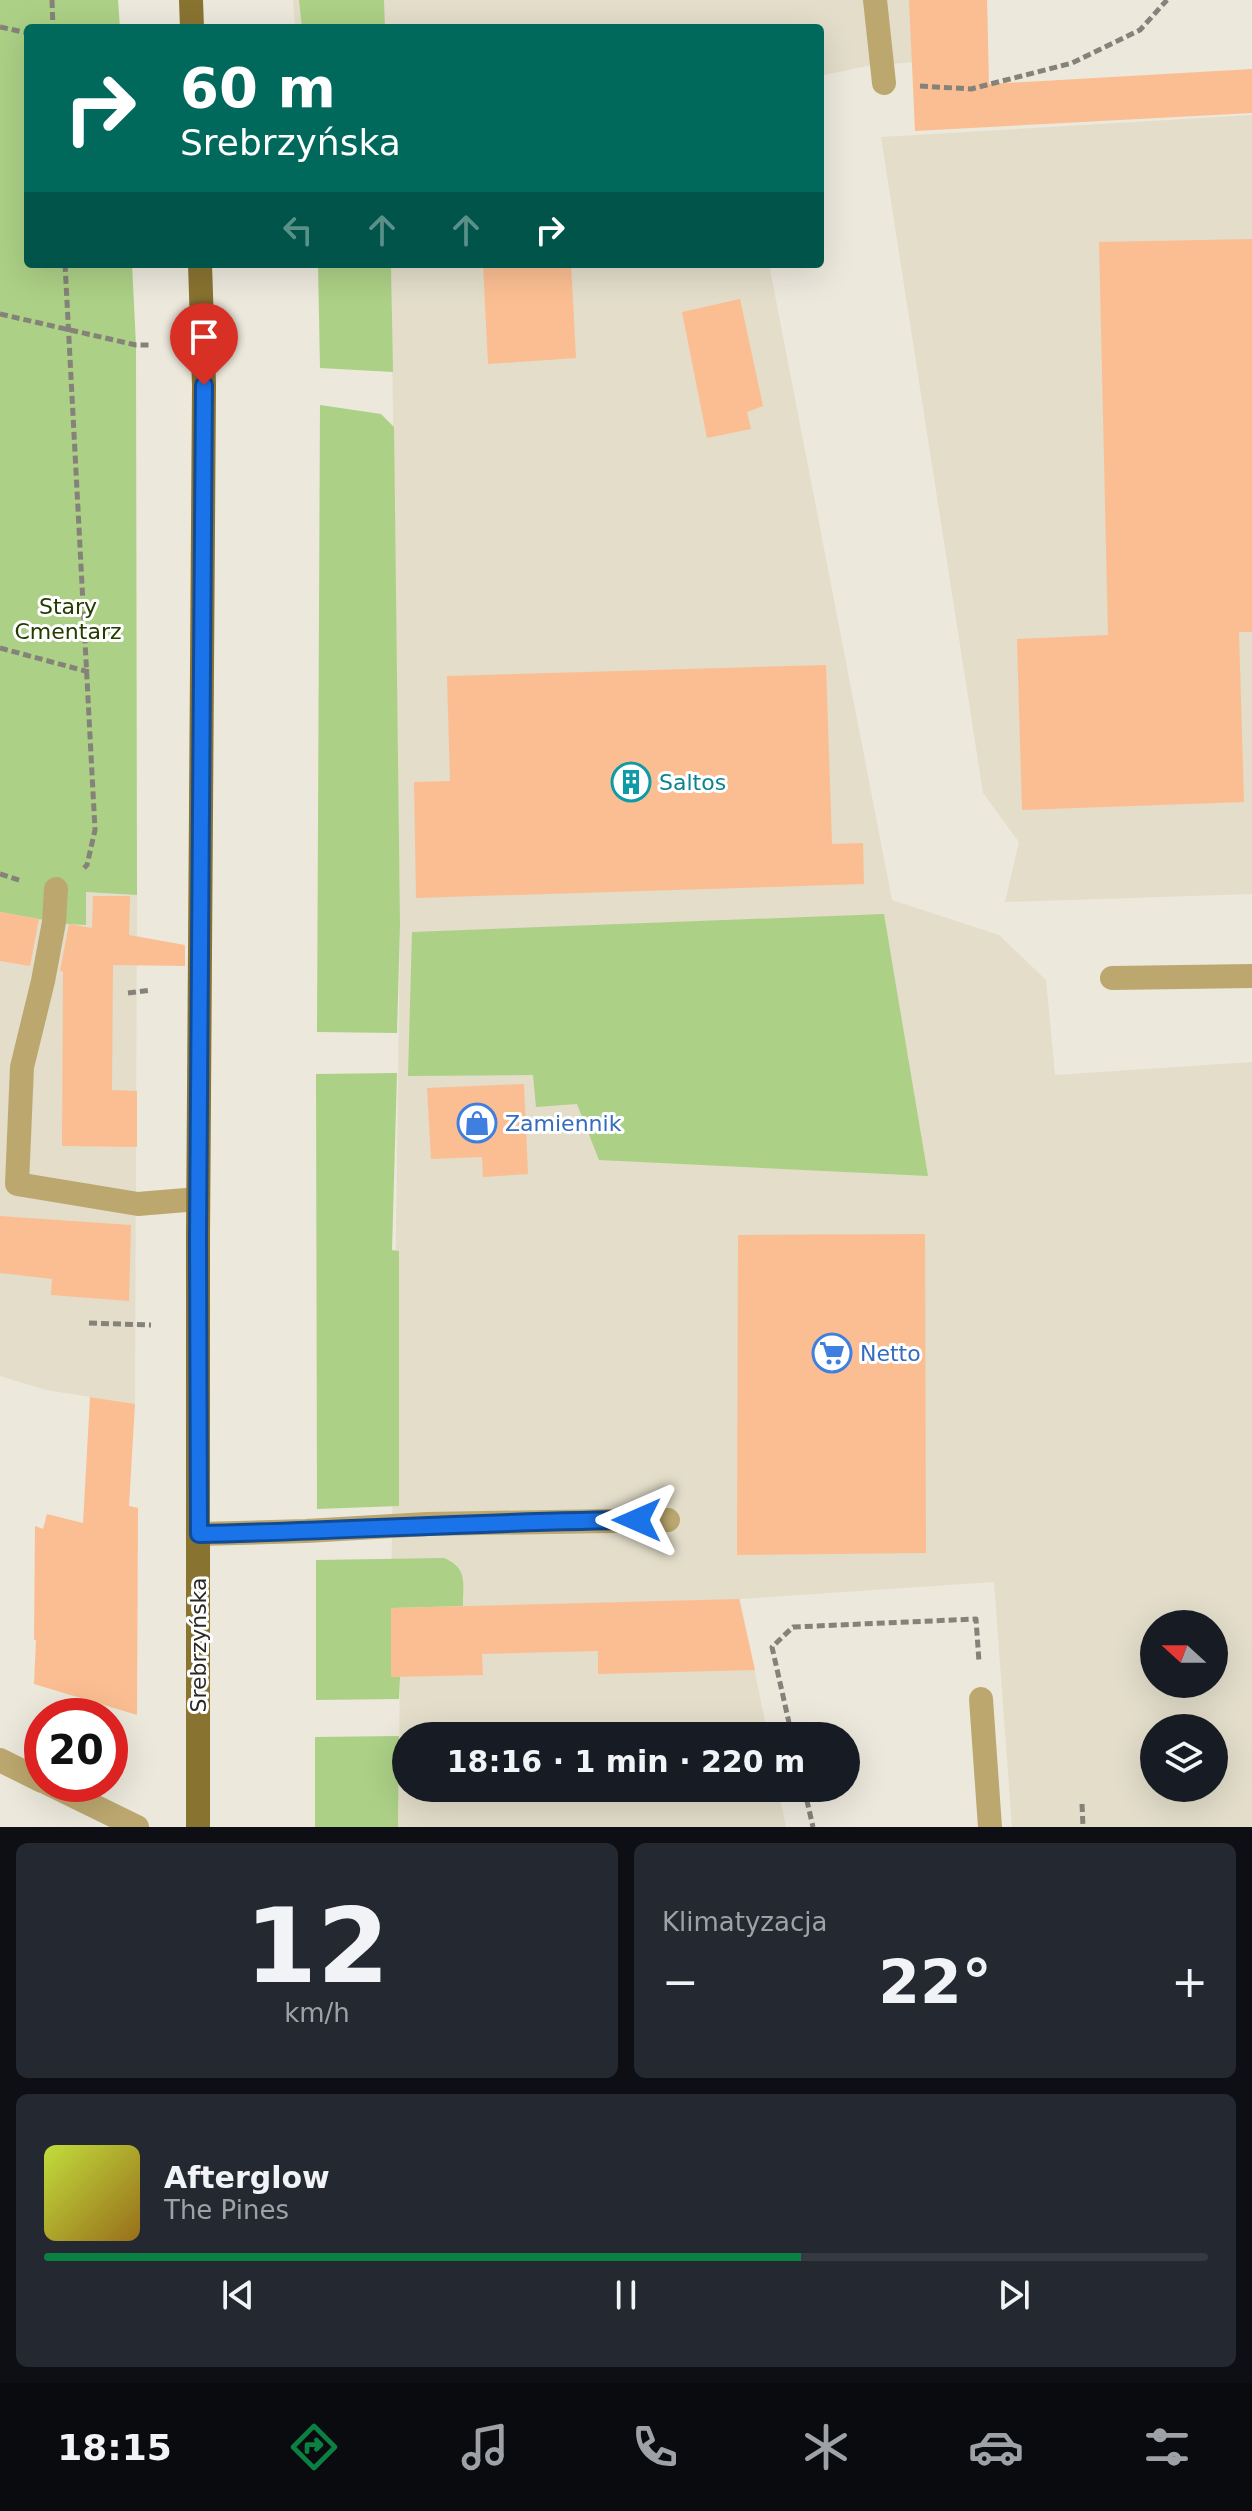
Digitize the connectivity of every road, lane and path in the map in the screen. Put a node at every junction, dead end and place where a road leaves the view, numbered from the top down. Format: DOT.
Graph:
graph roads {
  1 [pos="52,0"];
  2 [pos="191,0"];
  3 [pos="875,0"];
  4 [pos="1167,0"];
  5 [pos="53,24"];
  6 [pos="192,24"];
  7 [pos="0,27"];
  8 [pos="24,32"];
  9 [pos="884,83"];
  10 [pos="65,268"];
  11 [pos="200,268"];
  12 [pos="0,314"];
  13 [pos="69,328"];
  14 [pos="150,345"];
  15 [pos="0,648"];
  16 [pos="89,672"];
  17 [pos="0,874"];
  18 [pos="56,889"];
  19 [pos="1252,976"];
  20 [pos="1112,978"];
  21 [pos="151,990"];
  22 [pos="128,993"];
  23 [pos="198,1199"];
  24 [pos="89,1323"];
  25 [pos="151,1325"];
  26 [pos="668,1520"];
  27 [pos="199,1534"];
  28 [pos="981,1699"];
  29 [pos="789,1722"];
  30 [pos="0,1760"];
  31 [pos="24,1772"];
  32 [pos="86,1802"];
  33 [pos="807,1802"];
  34 [pos="1082,1804"];
  35 [pos="137,1827"];
  36 [pos="198,1827"];
  37 [pos="813,1827"];
  38 [pos="990,1827"];
  39 [pos="1083,1827"];
  1 -- 5 [label="path"];
  2 -- 6 [label="main road"];
  3 -- 9 [label="street"];
  4 -- 9 [label="path"];
  7 -- 8 [label="path"];
  10 -- 13 [label="path"];
  11 -- 23 [label="main road, Srebrzyńska"];
  12 -- 13 [label="path"];
  13 -- 14 [label="path"];
  13 -- 16 [label="path"];
  15 -- 16 [label="path"];
  16 -- 18 [label="path"];
  17 -- 18 [label="path"];
  18 -- 23 [label="street"];
  19 -- 20 [label="street"];
  21 -- 22 [label="path"];
  23 -- 27 [label="main road, Srebrzyńska"];
  24 -- 25 [label="path"];
  26 -- 27 [label="street"];
  27 -- 36 [label="main road, Srebrzyńska"];
  28 -- 29 [label="path"];
  28 -- 38 [label="street"];
  30 -- 31 [label="street"];
  32 -- 35 [label="street"];
  33 -- 37 [label="path"];
  34 -- 39 [label="path"];
}
